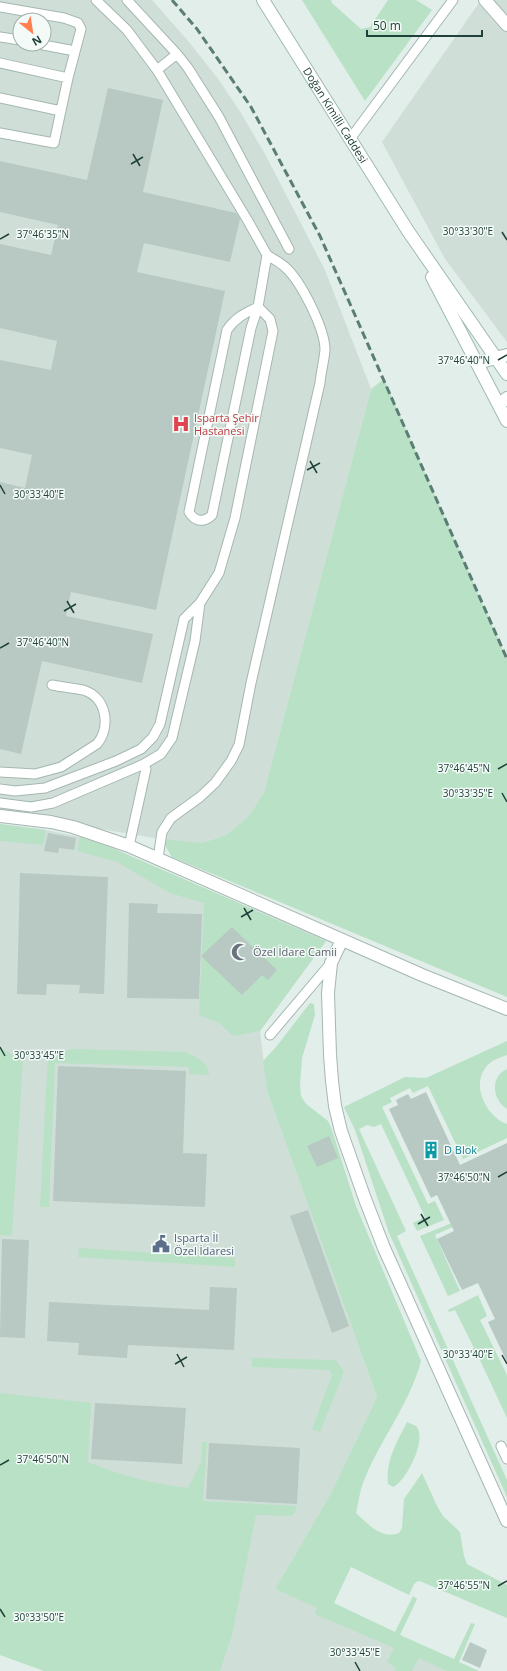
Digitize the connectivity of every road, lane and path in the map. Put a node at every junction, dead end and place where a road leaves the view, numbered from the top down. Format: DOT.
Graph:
graph roads {
  1 [pos="96,0"];
  2 [pos="127,0"];
  3 [pos="263,0"];
  4 [pos="453,0"];
  5 [pos="486,0"];
  6 [pos="0,7"];
  7 [pos="507,25"];
  8 [pos="0,36"];
  9 [pos="12,38"];
  10 [pos="52,47"];
  11 [pos="75,51"];
  12 [pos="177,54"];
  13 [pos="0,63"];
  14 [pos="157,70"];
  15 [pos="68,78"];
  16 [pos="0,98"];
  17 [pos="60,111"];
  18 [pos="0,133"];
  19 [pos="350,139"];
  20 [pos="408,231"];
  21 [pos="289,249"];
  22 [pos="267,255"];
  23 [pos="258,307"];
  24 [pos="502,357"];
  25 [pos="477,363"];
  26 [pos="507,374"];
  27 [pos="503,401"];
  28 [pos="507,421"];
  29 [pos="200,603"];
  30 [pos="52,685"];
  31 [pos="146,769"];
  32 [pos="0,772"];
  33 [pos="0,790"];
  34 [pos="0,803"];
  35 [pos="0,816"];
  36 [pos="129,846"];
  37 [pos="158,858"];
  38 [pos="342,940"];
  39 [pos="331,963"];
  40 [pos="507,1009"];
  41 [pos="270,1035"];
  42 [pos="501,1446"];
  43 [pos="507,1459"];
  44 [pos="507,1521"];
  1 -- 14 [label="lane"];
  2 -- 12 [label="lane"];
  3 -- 19 [label="street, Doğan Kimilli Caddesi"];
  4 -- 19 [label="lane"];
  5 -- 7 [label="street"];
  6 -- 11 [label="lane"];
  8 -- 9 [label="lane"];
  10 -- 11 [label="lane"];
  11 -- 15 [label="lane"];
  12 -- 14 [label="lane"];
  12 -- 21 [label="lane"];
  13 -- 15 [label="lane"];
  14 -- 22 [label="lane"];
  15 -- 17 [label="lane"];
  16 -- 17 [label="lane"];
  17 -- 18 [label="lane"];
  19 -- 20 [label="street, Doğan Kimilli Caddesi"];
  20 -- 24 [label="street, Doğan Kimilli Caddesi"];
  20 -- 25 [label="street, Doğan Kimilli Caddesi"];
  22 -- 23 [label="lane"];
  22 -- 37 [label="lane"];
  23 -- 23 [label="lane"];
  23 -- 29 [label="lane"];
  24 -- 25 [label="street"];
  24 -- 26 [label="street, Doğan Kimilli Caddesi"];
  25 -- 27 [label="street, Doğan Kimilli Caddesi"];
  27 -- 28 [label="street, Doğan Kimilli Caddesi"];
  29 -- 33 [label="lane"];
  29 -- 34 [label="lane"];
  30 -- 32 [label="lane"];
  31 -- 36 [label="lane"];
  35 -- 36 [label="street"];
  36 -- 37 [label="street"];
  37 -- 38 [label="street"];
  38 -- 39 [label="street"];
  38 -- 40 [label="street"];
  39 -- 41 [label="lane"];
  39 -- 44 [label="street"];
  42 -- 43 [label="lane"];
}
